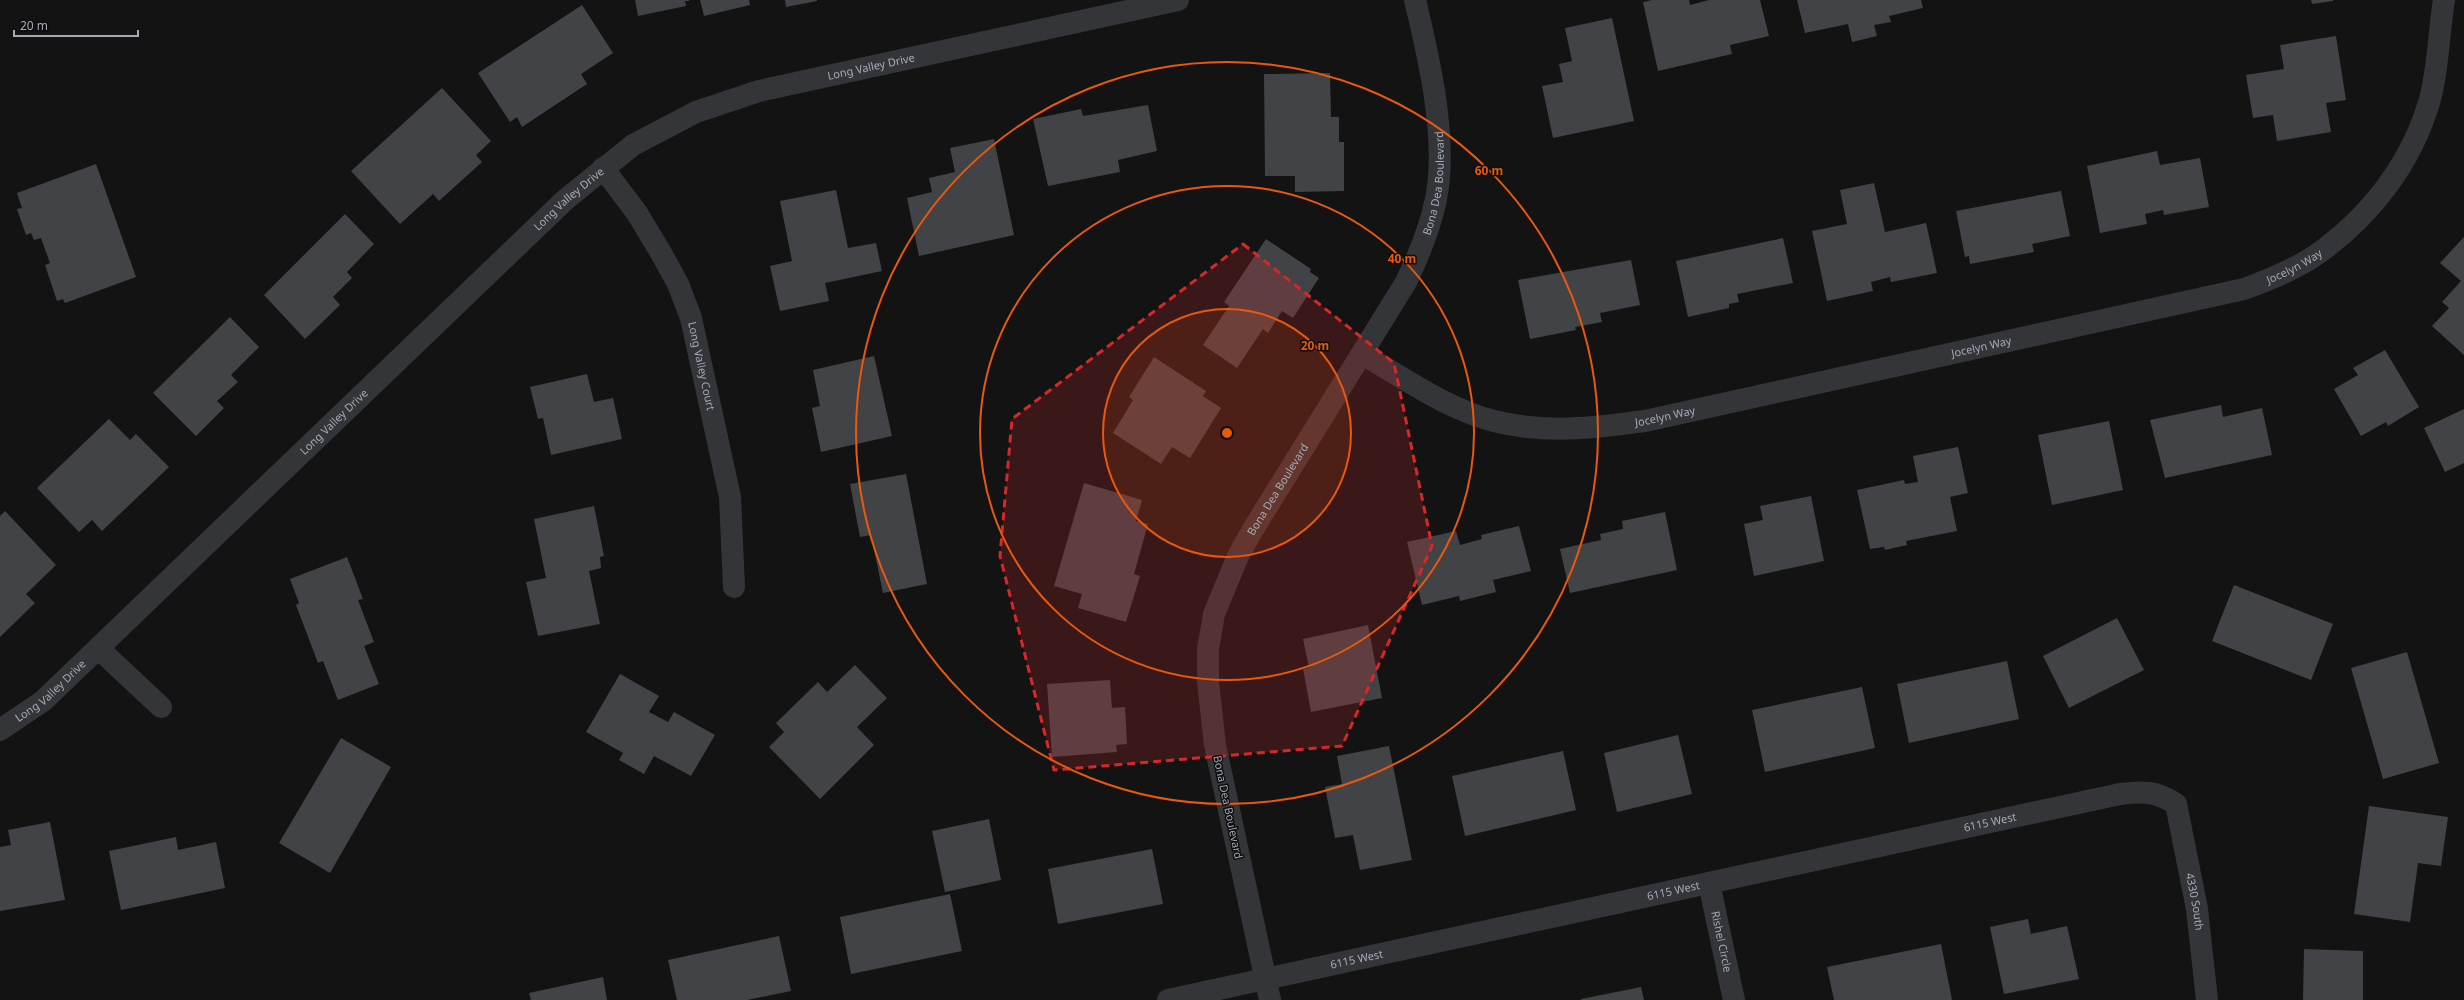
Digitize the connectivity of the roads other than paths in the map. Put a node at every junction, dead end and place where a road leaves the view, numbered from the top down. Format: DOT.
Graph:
graph roads {
  1 [pos="1178,0"];
  2 [pos="1415,0"];
  3 [pos="2444,0"];
  4 [pos="603,168"];
  5 [pos="1362,354"];
  6 [pos="734,587"];
  7 [pos="99,649"];
  8 [pos="161,707"];
  9 [pos="0,730"];
  10 [pos="2176,804"];
  11 [pos="1708,883"];
  12 [pos="1266,978"];
  13 [pos="1168,1000"];
  14 [pos="1270,1000"];
  15 [pos="1734,1000"];
  16 [pos="2207,1000"];
  1 -- 4 [label="street, Long Valley Drive"];
  2 -- 5 [label="street, Bona Dea Boulevard"];
  3 -- 5 [label="street, Jocelyn Way"];
  4 -- 6 [label="street, Long Valley Court"];
  4 -- 7 [label="street, Long Valley Drive"];
  5 -- 12 [label="street, Bona Dea Boulevard"];
  7 -- 8 [label="street"];
  7 -- 9 [label="street, Long Valley Drive"];
  10 -- 11 [label="street, 6115 West"];
  10 -- 16 [label="street, 4330 South"];
  11 -- 12 [label="street, 6115 West"];
  11 -- 15 [label="street, Rishel Circle"];
  12 -- 13 [label="street, 6115 West"];
  12 -- 14 [label="street, Bona Dea Boulevard"];
}
